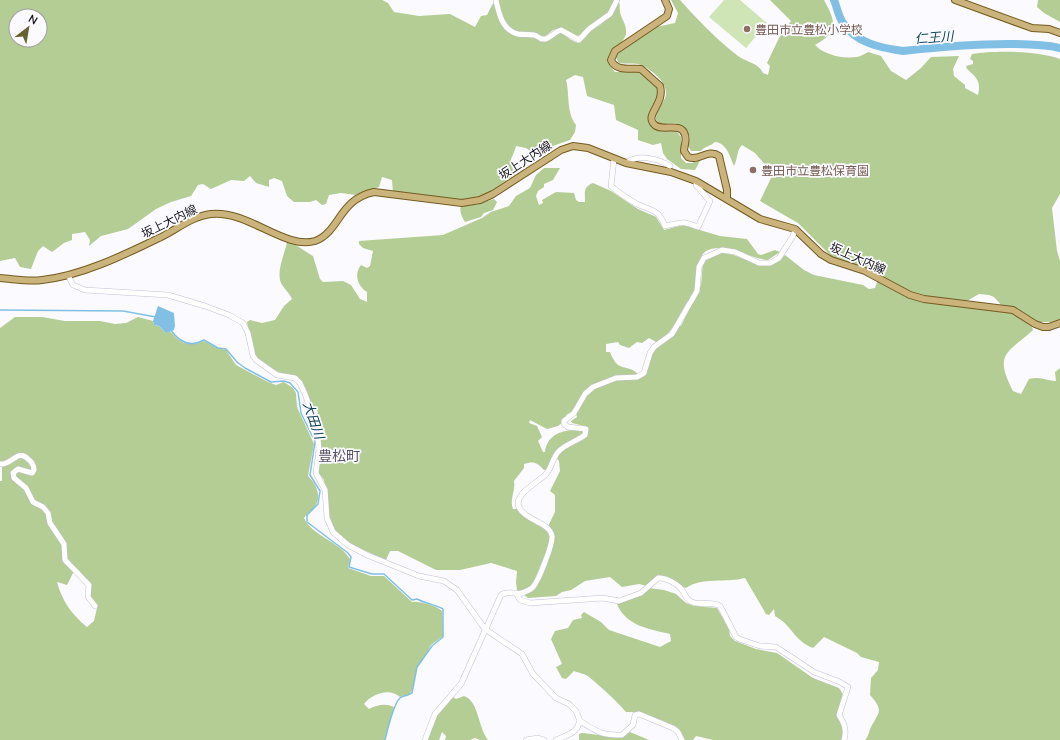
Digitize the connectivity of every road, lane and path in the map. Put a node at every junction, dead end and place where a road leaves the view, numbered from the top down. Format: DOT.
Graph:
graph roads {
  1 [pos="496,0"];
  2 [pos="617,0"];
  3 [pos="665,0"];
  4 [pos="955,0"];
  5 [pos="1060,33"];
  6 [pos="614,159"];
  7 [pos="626,163"];
  8 [pos="670,166"];
  9 [pos="696,181"];
  10 [pos="727,198"];
  11 [pos="795,229"];
  12 [pos="68,275"];
  13 [pos="0,278"];
  14 [pos="1060,323"];
  15 [pos="0,464"];
  16 [pos="516,593"];
  17 [pos="95,606"];
  18 [pos="485,629"];
  19 [pos="580,720"];
  20 [pos="425,740"];
  21 [pos="526,740"];
  22 [pos="544,740"];
  23 [pos="556,740"];
  24 [pos="682,740"];
  25 [pos="844,740"];
  1 -- 2 [label="street"];
  3 -- 10 [label="main road"];
  4 -- 5 [label="main road"];
  6 -- 7 [label="main road, 坂上大内線"];
  6 -- 9 [label="street"];
  6 -- 12 [label="main road, 坂上大内線"];
  7 -- 8 [label="street"];
  7 -- 9 [label="main road, 坂上大内線"];
  9 -- 10 [label="main road, 坂上大内線"];
  10 -- 11 [label="main road, 坂上大内線"];
  11 -- 14 [label="main road, 坂上大内線"];
  11 -- 16 [label="street"];
  12 -- 13 [label="main road, 坂上大内線"];
  12 -- 18 [label="street"];
  15 -- 17 [label="street"];
  16 -- 18 [label="street"];
  16 -- 25 [label="street"];
  18 -- 19 [label="street"];
  18 -- 20 [label="street"];
  19 -- 23 [label="street"];
  19 -- 24 [label="street"];
  21 -- 22 [label="street"];
}
